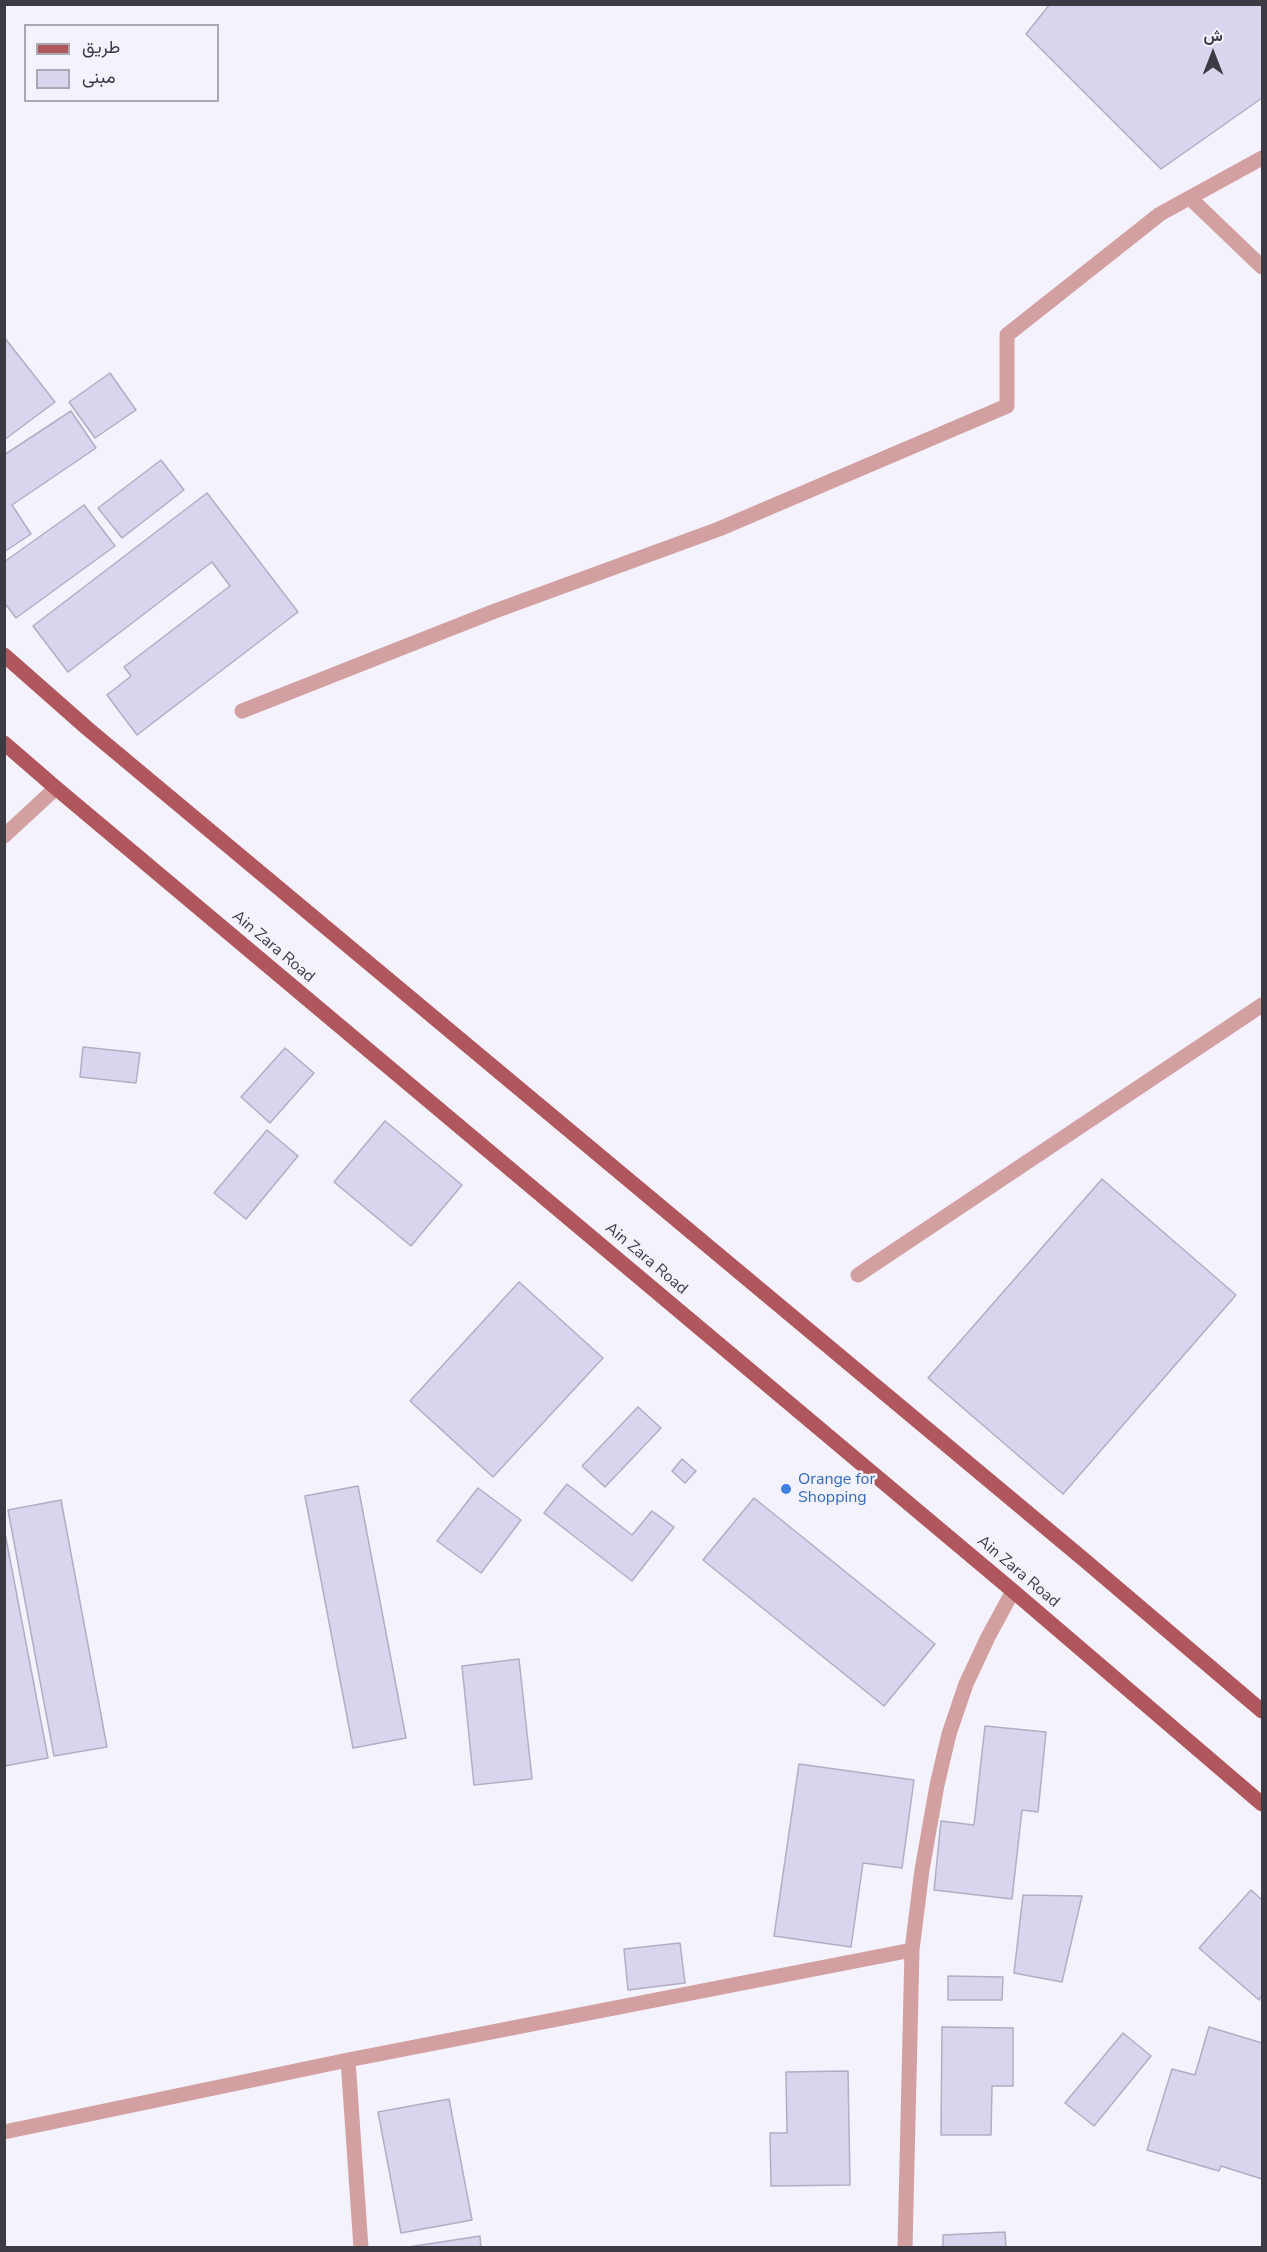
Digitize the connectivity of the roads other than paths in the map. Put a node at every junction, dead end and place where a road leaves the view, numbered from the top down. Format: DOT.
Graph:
graph roads {
  1 [pos="1263,158"];
  2 [pos="1190,198"];
  3 [pos="1263,267"];
  4 [pos="4,655"];
  5 [pos="242,711"];
  6 [pos="4,743"];
  7 [pos="56,788"];
  8 [pos="4,836"];
  9 [pos="1263,1005"];
  10 [pos="858,1275"];
  11 [pos="1013,1591"];
  12 [pos="1263,1711"];
  13 [pos="1263,1804"];
  14 [pos="912,1950"];
  15 [pos="348,2060"];
  16 [pos="4,2132"];
  17 [pos="361,2247"];
  18 [pos="905,2247"];
  1 -- 2 [label="street"];
  2 -- 3 [label="street"];
  2 -- 5 [label="street"];
  4 -- 12 [label="main road"];
  6 -- 7 [label="main road, Ain Zara Road"];
  7 -- 8 [label="street"];
  7 -- 11 [label="main road, Ain Zara Road"];
  9 -- 10 [label="street"];
  11 -- 13 [label="main road, Ain Zara Road"];
  11 -- 14 [label="street"];
  14 -- 15 [label="street"];
  14 -- 18 [label="street"];
  15 -- 16 [label="street"];
  15 -- 17 [label="street"];
}
